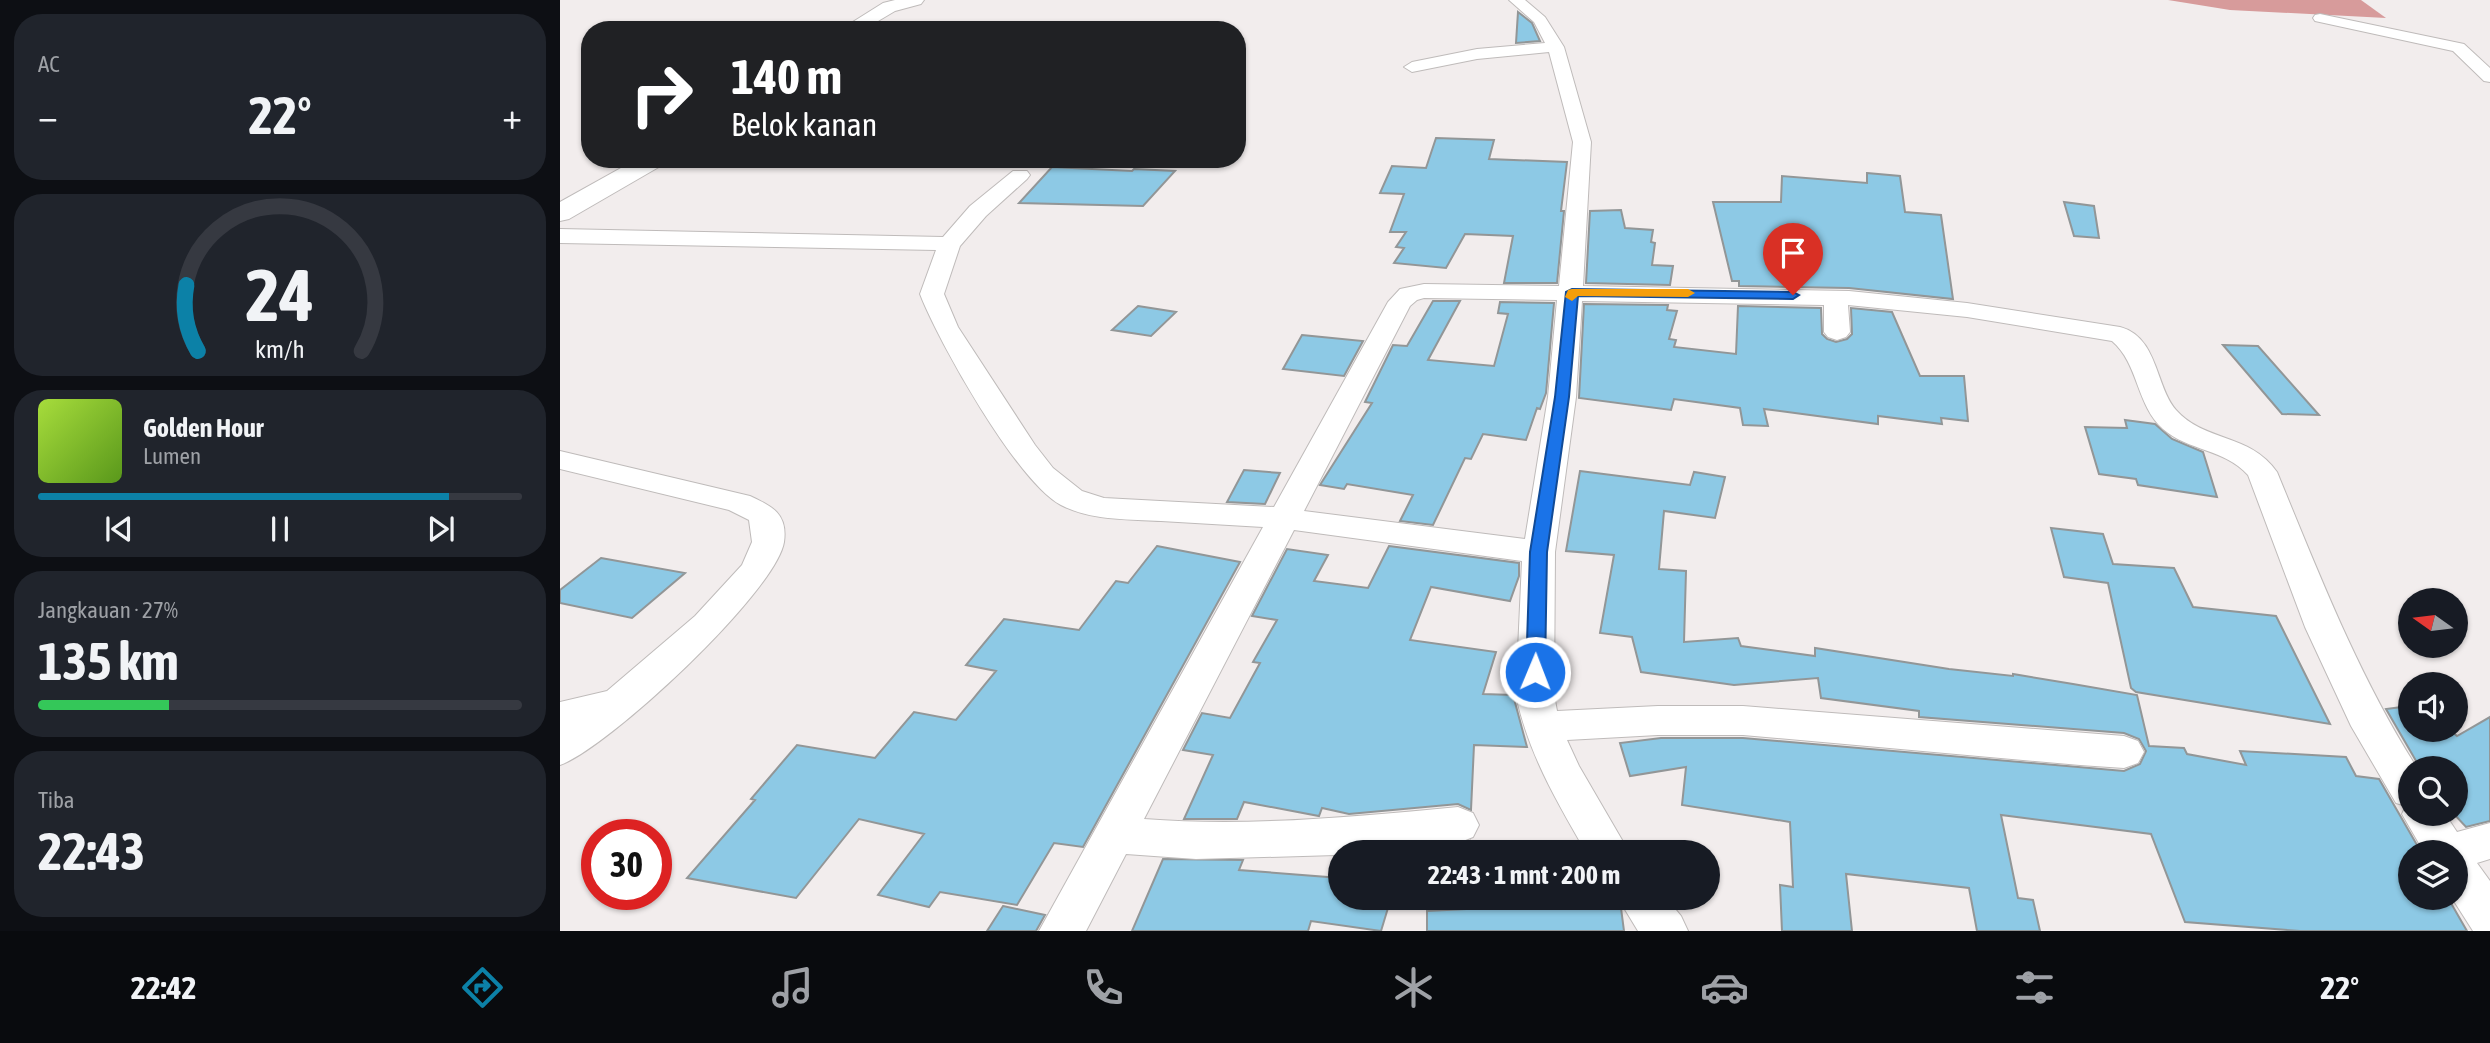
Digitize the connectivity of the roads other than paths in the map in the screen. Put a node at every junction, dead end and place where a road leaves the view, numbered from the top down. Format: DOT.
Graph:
graph roads {
  1 [pos="1516,0"];
  2 [pos="905,1"];
  3 [pos="2320,18"];
  4 [pos="866,21"];
  5 [pos="1556,47"];
  6 [pos="1412,67"];
  7 [pos="2490,77"];
  8 [pos="639,168"];
  9 [pos="1020,175"];
  10 [pos="560,213"];
  11 [pos="560,236"];
  12 [pos="949,244"];
  13 [pos="1572,292"];
  14 [pos="560,460"];
  15 [pos="1283,518"];
  16 [pos="1539,552"];
  17 [pos="620,702"];
  18 [pos="560,717"];
  19 [pos="1543,727"];
  20 [pos="560,749"];
  21 [pos="2124,752"];
  22 [pos="2398,772"];
  23 [pos="1458,825"];
  24 [pos="1113,835"];
  25 [pos="1601,840"];
  26 [pos="2490,841"];
  27 [pos="2468,847"];
  28 [pos="2468,885"];
  29 [pos="1649,910"];
  30 [pos="2490,919"];
  31 [pos="1062,931"];
  32 [pos="1665,931"];
  1 -- 5 [label="street"];
  2 -- 4 [label="main road"];
  3 -- 7 [label="street"];
  5 -- 6 [label="street"];
  5 -- 13 [label="street"];
  8 -- 10 [label="main road"];
  9 -- 12 [label="street"];
  11 -- 12 [label="street"];
  12 -- 15 [label="street"];
  13 -- 15 [label="street"];
  13 -- 16 [label="street"];
  13 -- 22 [label="street"];
  14 -- 17 [label="street"];
  15 -- 16 [label="street"];
  15 -- 24 [label="street"];
  16 -- 19 [label="street"];
  17 -- 18 [label="street"];
  17 -- 20 [label="street"];
  19 -- 21 [label="street"];
  19 -- 25 [label="street"];
  23 -- 24 [label="street"];
  24 -- 31 [label="street"];
  26 -- 27 [label="street"];
  28 -- 30 [label="street"];
  29 -- 32 [label="street"];
}
